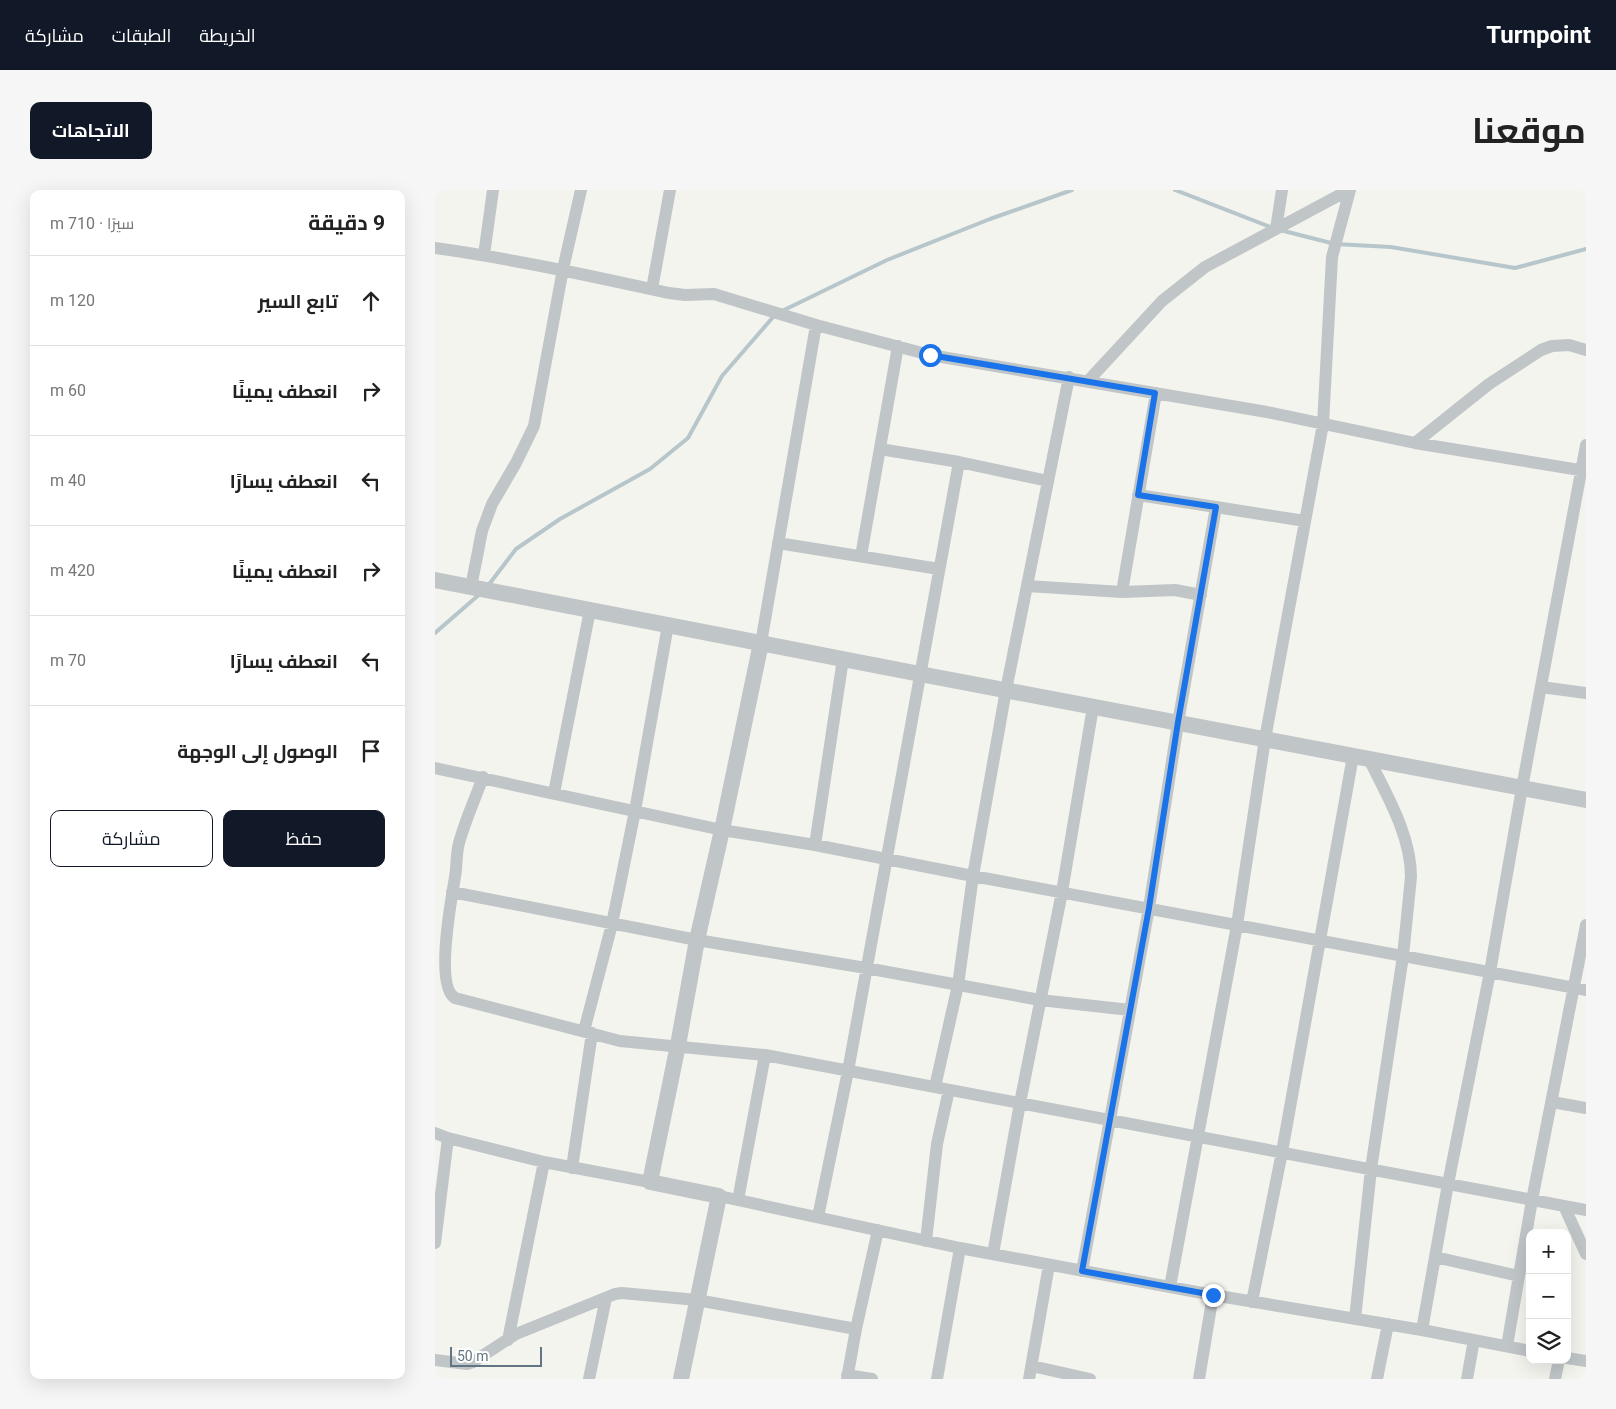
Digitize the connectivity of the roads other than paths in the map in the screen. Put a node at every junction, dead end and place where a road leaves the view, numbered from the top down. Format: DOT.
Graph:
graph roads {
  1 [pos="493,190"];
  2 [pos="581,190"];
  3 [pos="670,190"];
  4 [pos="1282,190"];
  5 [pos="1350,190"];
  6 [pos="1277,229"];
  7 [pos="435,248"];
  8 [pos="483,255"];
  9 [pos="563,269"];
  10 [pos="652,289"];
  11 [pos="816,325"];
  12 [pos="899,346"];
  13 [pos="1586,350"];
  14 [pos="1069,377"];
  15 [pos="1089,381"];
  16 [pos="1155,393"];
  17 [pos="1323,424"];
  18 [pos="1415,443"];
  19 [pos="1586,444"];
  20 [pos="880,449"];
  21 [pos="959,462"];
  22 [pos="1584,471"];
  23 [pos="1048,481"];
  24 [pos="1138,495"];
  25 [pos="1216,507"];
  26 [pos="1305,522"];
  27 [pos="778,543"];
  28 [pos="861,556"];
  29 [pos="939,569"];
  30 [pos="435,580"];
  31 [pos="1027,586"];
  32 [pos="471,587"];
  33 [pos="1122,592"];
  34 [pos="1201,595"];
  35 [pos="590,610"];
  36 [pos="668,625"];
  37 [pos="761,643"];
  38 [pos="843,659"];
  39 [pos="920,674"];
  40 [pos="1541,687"];
  41 [pos="1006,690"];
  42 [pos="1586,694"];
  43 [pos="1093,707"];
  44 [pos="1178,722"];
  45 [pos="1265,739"];
  46 [pos="1353,756"];
  47 [pos="1369,759"];
  48 [pos="435,768"];
  49 [pos="483,778"];
  50 [pos="1522,788"];
  51 [pos="554,793"];
  52 [pos="1586,800"];
  53 [pos="635,811"];
  54 [pos="722,830"];
  55 [pos="815,845"];
  56 [pos="887,859"];
  57 [pos="973,876"];
  58 [pos="452,892"];
  59 [pos="1061,892"];
  60 [pos="1149,908"];
  61 [pos="612,924"];
  62 [pos="1237,925"];
  63 [pos="1586,925"];
  64 [pos="697,940"];
  65 [pos="1320,940"];
  66 [pos="1403,956"];
  67 [pos="866,968"];
  68 [pos="1490,972"];
  69 [pos="958,985"];
  70 [pos="1580,989"];
  71 [pos="1040,1000"];
  72 [pos="1130,1010"];
  73 [pos="588,1032"];
  74 [pos="678,1045"];
  75 [pos="765,1055"];
  76 [pos="848,1071"];
  77 [pos="935,1087"];
  78 [pos="949,1090"];
  79 [pos="1552,1102"];
  80 [pos="1020,1103"];
  81 [pos="1586,1108"];
  82 [pos="1109,1120"];
  83 [pos="435,1133"];
  84 [pos="1197,1137"];
  85 [pos="448,1138"];
  86 [pos="1282,1152"];
  87 [pos="544,1162"];
  88 [pos="572,1168"];
  89 [pos="1371,1170"];
  90 [pos="650,1182"];
  91 [pos="1448,1184"];
  92 [pos="719,1196"];
  93 [pos="738,1200"];
  94 [pos="1532,1200"];
  95 [pos="1564,1206"];
  96 [pos="1586,1210"];
  97 [pos="818,1217"];
  98 [pos="878,1230"];
  99 [pos="926,1241"];
  100 [pos="435,1242"];
  101 [pos="961,1248"];
  102 [pos="993,1254"];
  103 [pos="1586,1254"];
  104 [pos="1435,1257"];
  105 [pos="1049,1265"];
  106 [pos="1082,1271"];
  107 [pos="1519,1276"];
  108 [pos="1169,1287"];
  109 [pos="1213,1295"];
  110 [pos="606,1298"];
  111 [pos="697,1300"];
  112 [pos="1252,1302"];
  113 [pos="1355,1319"];
  114 [pos="1388,1324"];
  115 [pos="856,1329"];
  116 [pos="1422,1330"];
  117 [pos="508,1340"];
  118 [pos="1474,1340"];
  119 [pos="1507,1346"];
  120 [pos="1526,1350"];
  121 [pos="1571,1359"];
  122 [pos="435,1360"];
  123 [pos="1586,1361"];
  124 [pos="1558,1364"];
  125 [pos="1031,1373"];
  126 [pos="847,1377"];
  127 [pos="589,1379"];
  128 [pos="681,1379"];
  129 [pos="872,1379"];
  130 [pos="937,1379"];
  131 [pos="1091,1379"];
  132 [pos="1199,1379"];
  133 [pos="1377,1379"];
  134 [pos="1467,1379"];
  135 [pos="1555,1379"];
  1 -- 8 [label="street"];
  2 -- 9 [label="street"];
  3 -- 10 [label="street"];
  4 -- 6 [label="street"];
  5 -- 6 [label="street"];
  5 -- 17 [label="street"];
  6 -- 15 [label="street"];
  7 -- 8 [label="street"];
  8 -- 9 [label="street"];
  9 -- 10 [label="street"];
  9 -- 32 [label="street"];
  10 -- 11 [label="street"];
  11 -- 12 [label="street"];
  11 -- 27 [label="street"];
  12 -- 14 [label="street"];
  12 -- 20 [label="street"];
  13 -- 18 [label="street"];
  14 -- 15 [label="street"];
  14 -- 23 [label="street"];
  15 -- 16 [label="street"];
  16 -- 17 [label="street"];
  16 -- 24 [label="street"];
  17 -- 18 [label="street"];
  17 -- 26 [label="street"];
  18 -- 22 [label="street"];
  19 -- 22 [label="street"];
  20 -- 21 [label="street"];
  20 -- 28 [label="street"];
  21 -- 23 [label="street"];
  21 -- 29 [label="street"];
  22 -- 40 [label="street"];
  23 -- 31 [label="street"];
  24 -- 25 [label="street"];
  24 -- 33 [label="street"];
  25 -- 26 [label="street"];
  25 -- 34 [label="street"];
  26 -- 45 [label="street"];
  27 -- 28 [label="street"];
  27 -- 37 [label="street"];
  28 -- 29 [label="street"];
  29 -- 39 [label="street"];
  30 -- 32 [label="street"];
  31 -- 33 [label="street"];
  31 -- 41 [label="street"];
  32 -- 35 [label="street"];
  33 -- 34 [label="street"];
  34 -- 44 [label="street"];
  35 -- 36 [label="street"];
  35 -- 51 [label="street"];
  36 -- 37 [label="street"];
  36 -- 53 [label="street"];
  37 -- 38 [label="street"];
  37 -- 54 [label="street"];
  38 -- 39 [label="street"];
  38 -- 55 [label="street"];
  39 -- 41 [label="street"];
  39 -- 56 [label="street"];
  40 -- 42 [label="street"];
  40 -- 50 [label="street"];
  41 -- 43 [label="street"];
  41 -- 57 [label="street"];
  43 -- 44 [label="street"];
  43 -- 59 [label="street"];
  44 -- 45 [label="street"];
  44 -- 60 [label="street"];
  45 -- 46 [label="street"];
  45 -- 62 [label="street"];
  46 -- 47 [label="street"];
  46 -- 65 [label="street"];
  47 -- 50 [label="street"];
  47 -- 66 [label="street"];
  48 -- 49 [label="street"];
  49 -- 51 [label="street"];
  49 -- 58 [label="street"];
  50 -- 52 [label="street"];
  50 -- 68 [label="street"];
  51 -- 53 [label="street"];
  53 -- 54 [label="street"];
  53 -- 61 [label="street"];
  54 -- 55 [label="street"];
  54 -- 64 [label="street"];
  55 -- 56 [label="street"];
  56 -- 57 [label="street"];
  56 -- 67 [label="street"];
  57 -- 59 [label="street"];
  57 -- 69 [label="street"];
  58 -- 61 [label="street"];
  58 -- 73 [label="street"];
  59 -- 60 [label="street"];
  59 -- 71 [label="street"];
  60 -- 62 [label="street"];
  60 -- 72 [label="street"];
  61 -- 64 [label="street"];
  61 -- 73 [label="street"];
  62 -- 65 [label="street"];
  62 -- 84 [label="street"];
  63 -- 70 [label="street"];
  64 -- 67 [label="street"];
  64 -- 74 [label="street"];
  65 -- 66 [label="street"];
  65 -- 86 [label="street"];
  66 -- 68 [label="street"];
  66 -- 89 [label="street"];
  67 -- 69 [label="street"];
  67 -- 76 [label="street"];
  68 -- 70 [label="street"];
  68 -- 91 [label="street"];
  69 -- 71 [label="street"];
  69 -- 77 [label="street"];
  70 -- 79 [label="street"];
  71 -- 72 [label="street"];
  71 -- 80 [label="street"];
  72 -- 82 [label="street"];
  73 -- 74 [label="street"];
  73 -- 88 [label="street"];
  74 -- 75 [label="street"];
  74 -- 90 [label="street"];
  75 -- 76 [label="street"];
  75 -- 93 [label="street"];
  76 -- 77 [label="street"];
  76 -- 97 [label="street"];
  77 -- 78 [label="street"];
  78 -- 80 [label="street"];
  78 -- 99 [label="street"];
  79 -- 81 [label="street"];
  79 -- 94 [label="street"];
  80 -- 82 [label="street"];
  80 -- 102 [label="street"];
  82 -- 84 [label="street"];
  82 -- 106 [label="street"];
  83 -- 85 [label="street"];
  84 -- 86 [label="street"];
  84 -- 108 [label="street"];
  85 -- 87 [label="street"];
  85 -- 100 [label="street"];
  86 -- 89 [label="street"];
  86 -- 112 [label="street"];
  87 -- 88 [label="street"];
  87 -- 117 [label="street"];
  88 -- 90 [label="street"];
  89 -- 91 [label="street"];
  89 -- 113 [label="street"];
  90 -- 92 [label="street"];
  91 -- 94 [label="street"];
  91 -- 104 [label="street"];
  92 -- 93 [label="street"];
  92 -- 111 [label="street"];
  93 -- 97 [label="street"];
  94 -- 95 [label="street"];
  94 -- 107 [label="street"];
  95 -- 96 [label="street"];
  95 -- 103 [label="street"];
  97 -- 98 [label="street"];
  98 -- 99 [label="street"];
  98 -- 115 [label="street"];
  99 -- 101 [label="street"];
  101 -- 102 [label="street"];
  101 -- 130 [label="street"];
  102 -- 105 [label="street"];
  104 -- 107 [label="street"];
  104 -- 116 [label="street"];
  105 -- 106 [label="street"];
  105 -- 125 [label="street"];
  106 -- 108 [label="street"];
  107 -- 119 [label="street"];
  108 -- 109 [label="street"];
  109 -- 112 [label="street"];
  109 -- 132 [label="street"];
  110 -- 111 [label="street"];
  110 -- 117 [label="street"];
  110 -- 127 [label="street"];
  111 -- 115 [label="street"];
  111 -- 128 [label="street"];
  112 -- 113 [label="street"];
  113 -- 114 [label="street"];
  114 -- 116 [label="street"];
  114 -- 133 [label="street"];
  115 -- 126 [label="street"];
  116 -- 118 [label="street"];
  117 -- 122 [label="street"];
  118 -- 119 [label="street"];
  118 -- 134 [label="street"];
  119 -- 120 [label="street"];
  121 -- 123 [label="street"];
  124 -- 135 [label="street"];
  125 -- 131 [label="street"];
  126 -- 129 [label="street"];
}
